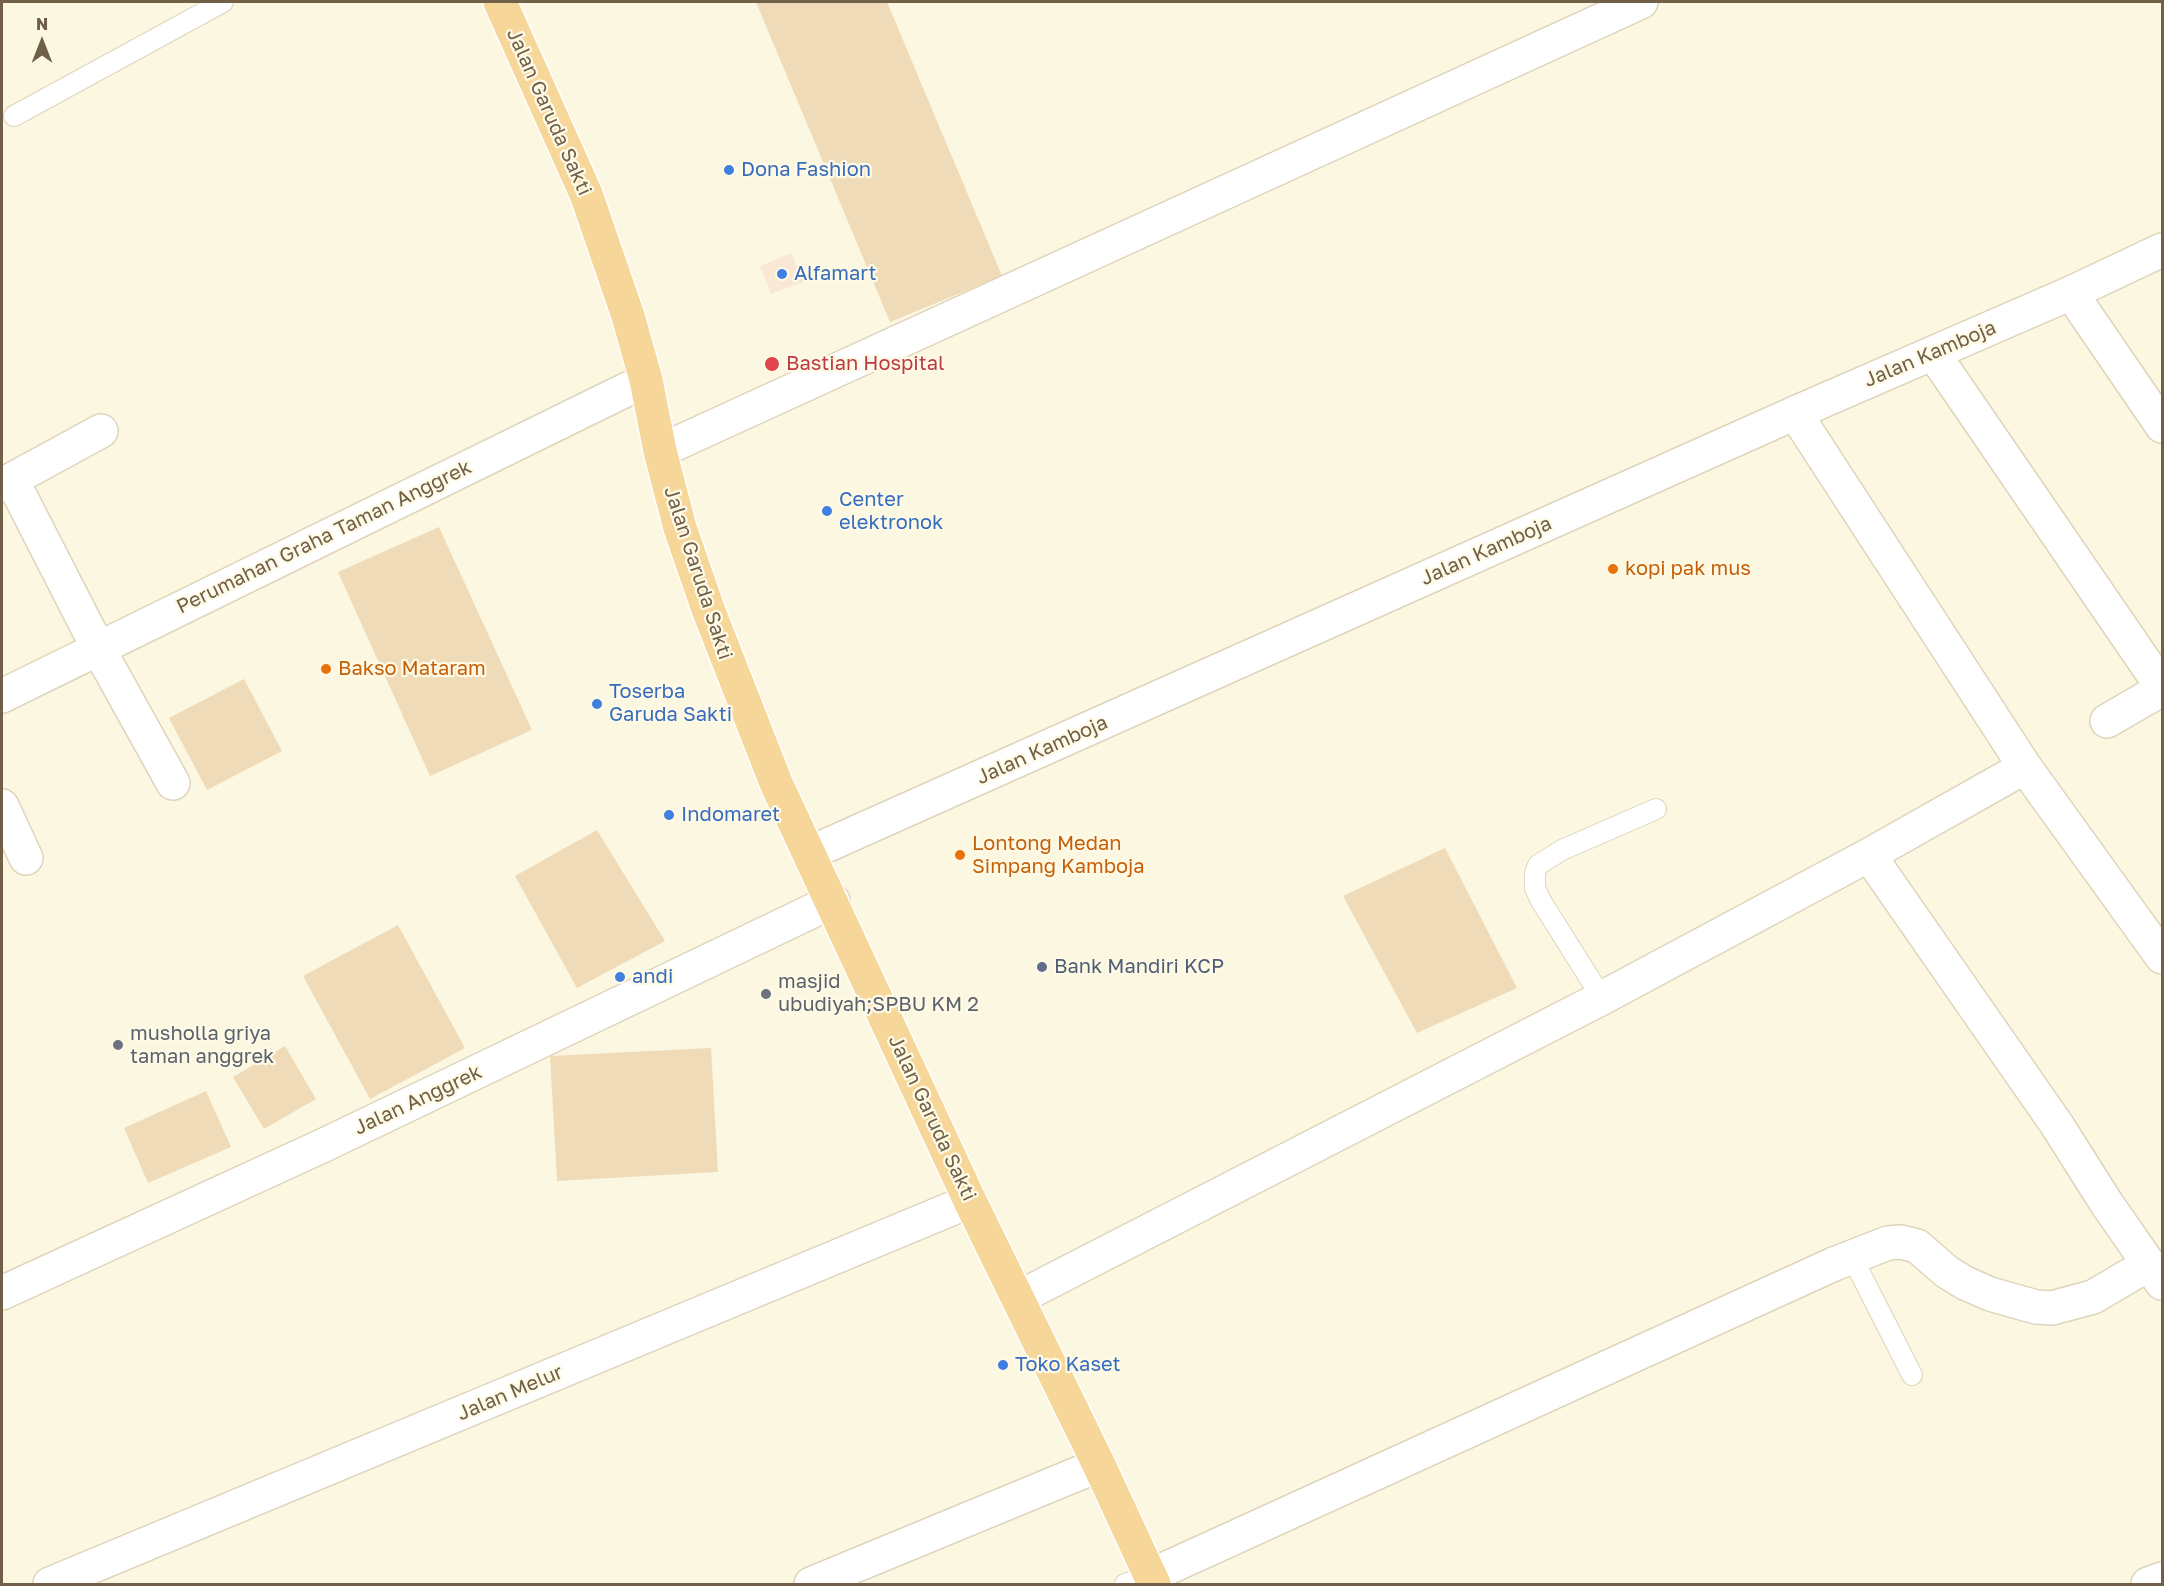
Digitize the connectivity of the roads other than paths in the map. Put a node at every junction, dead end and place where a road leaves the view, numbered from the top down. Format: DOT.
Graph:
graph roads {
  1 [pos="223,2"];
  2 [pos="500,2"];
  3 [pos="1641,2"];
  4 [pos="14,116"];
  5 [pos="2163,250"];
  6 [pos="2071,293"];
  7 [pos="1934,353"];
  8 [pos="646,380"];
  9 [pos="1795,413"];
  10 [pos="2163,426"];
  11 [pos="101,431"];
  12 [pos="660,451"];
  13 [pos="7,483"];
  14 [pos="98,648"];
  15 [pos="2163,688"];
  16 [pos="2,696"];
  17 [pos="2107,721"];
  18 [pos="2025,767"];
  19 [pos="173,783"];
  20 [pos="2,806"];
  21 [pos="1656,808"];
  22 [pos="810,853"];
  23 [pos="1869,855"];
  24 [pos="26,858"];
  25 [pos="833,901"];
  26 [pos="2163,957"];
  27 [pos="1602,998"];
  28 [pos="970,1202"];
  29 [pos="1852,1257"];
  30 [pos="2156,1273"];
  31 [pos="2,1293"];
  32 [pos="1018,1298"];
  33 [pos="1912,1375"];
  34 [pos="1099,1465"];
  35 [pos="2163,1579"];
  36 [pos="1143,1582"];
  37 [pos="50,1584"];
  38 [pos="811,1584"];
  39 [pos="2148,1584"];
  1 -- 4 [label="lane"];
  2 -- 8 [label="highway, Jalan Garuda Sakti"];
  3 -- 12 [label="street"];
  5 -- 6 [label="street, Jalan Kamboja"];
  6 -- 7 [label="street, Jalan Kamboja"];
  6 -- 10 [label="street"];
  7 -- 9 [label="street, Jalan Kamboja"];
  7 -- 15 [label="street"];
  8 -- 12 [label="highway, Jalan Garuda Sakti"];
  8 -- 14 [label="street, Perumahan Graha Taman Anggrek"];
  9 -- 18 [label="street"];
  9 -- 22 [label="street, Jalan Kamboja"];
  11 -- 13 [label="street"];
  12 -- 22 [label="highway, Jalan Garuda Sakti"];
  13 -- 14 [label="street"];
  14 -- 16 [label="street, Perumahan Graha Taman Anggrek"];
  14 -- 19 [label="street"];
  15 -- 17 [label="street"];
  18 -- 23 [label="street"];
  18 -- 26 [label="street"];
  20 -- 24 [label="street"];
  21 -- 27 [label="lane"];
  22 -- 25 [label="highway, Jalan Garuda Sakti"];
  23 -- 27 [label="street"];
  23 -- 30 [label="street"];
  25 -- 28 [label="highway, Jalan Garuda Sakti"];
  25 -- 31 [label="street, Jalan Anggrek"];
  27 -- 32 [label="street"];
  28 -- 32 [label="highway, Jalan Garuda Sakti"];
  28 -- 37 [label="street, Jalan Melur"];
  29 -- 30 [label="street"];
  29 -- 33 [label="lane"];
  29 -- 36 [label="street"];
  32 -- 34 [label="highway, Jalan Garuda Sakti"];
  34 -- 36 [label="highway, Jalan Garuda Sakti"];
  34 -- 38 [label="street"];
  35 -- 39 [label="street"];
}
